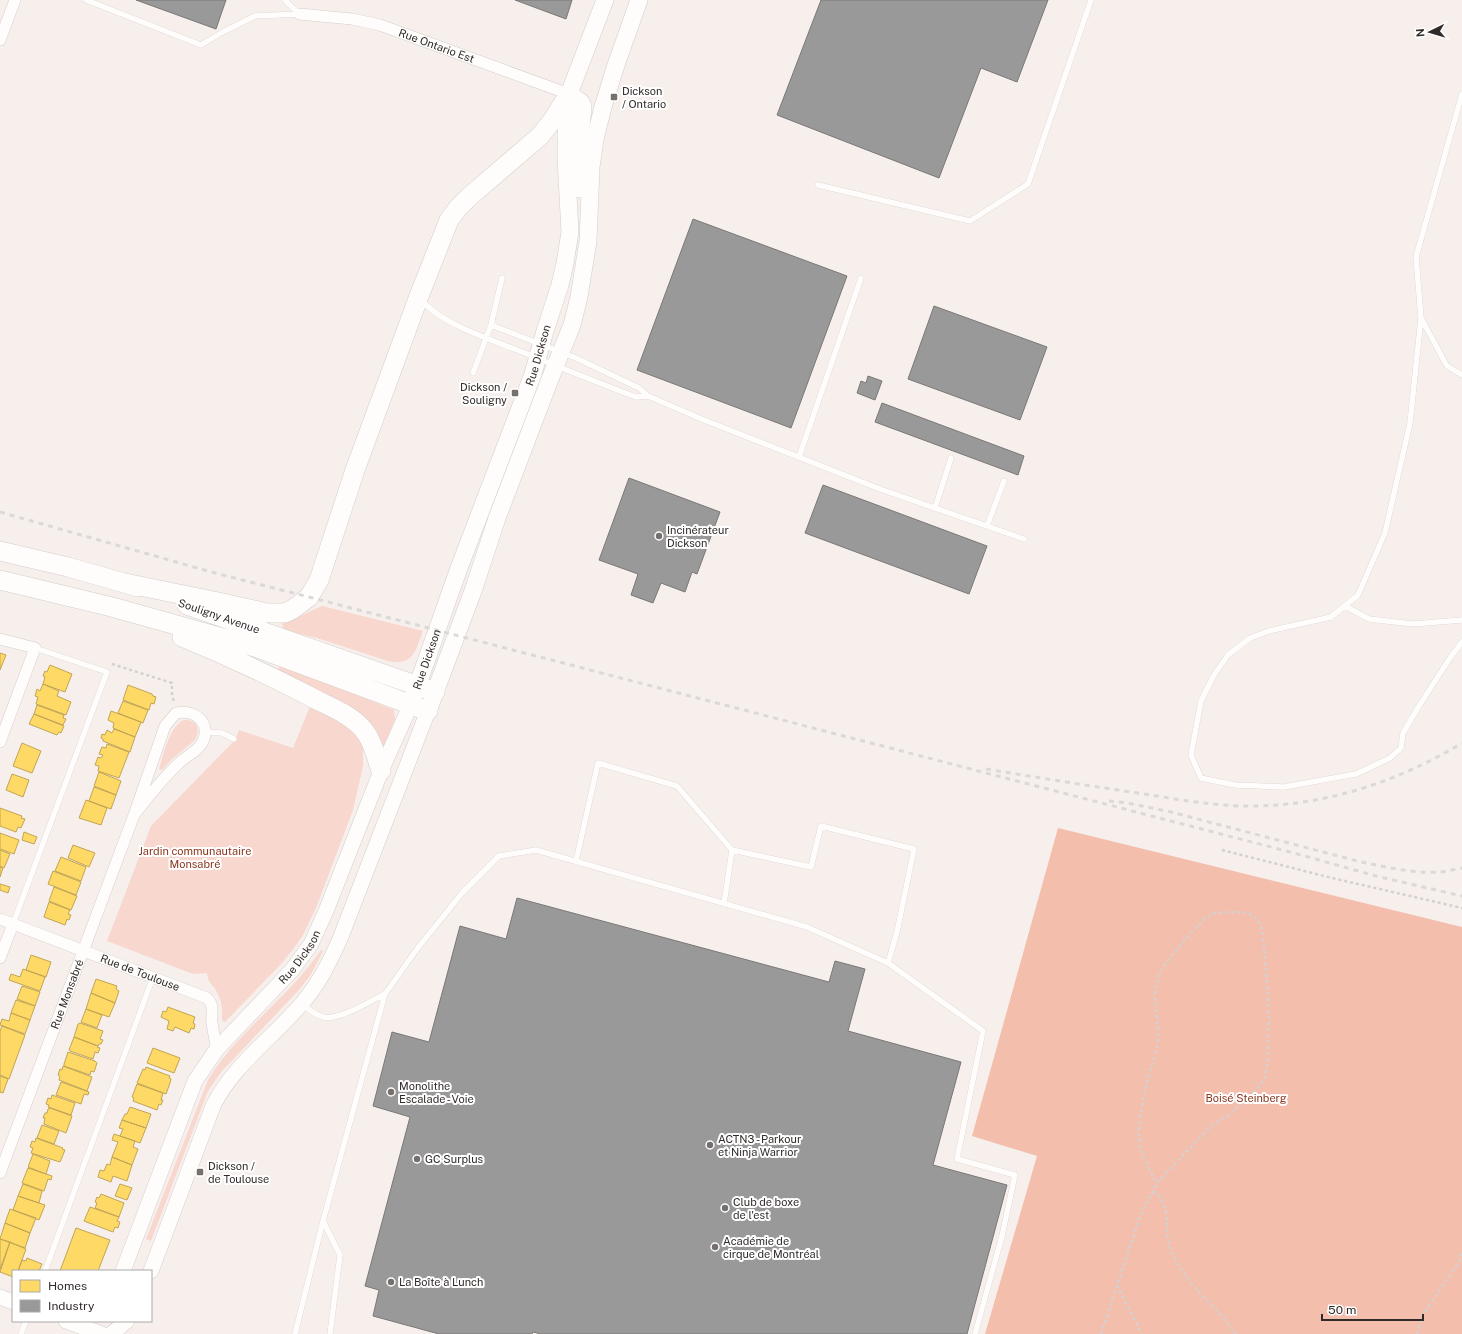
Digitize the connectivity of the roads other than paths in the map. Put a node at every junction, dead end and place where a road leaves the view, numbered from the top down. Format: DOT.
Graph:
graph roads {
  1 [pos="15,0"];
  2 [pos="86,0"];
  3 [pos="285,0"];
  4 [pos="605,0"];
  5 [pos="639,0"];
  6 [pos="1091,0"];
  7 [pos="300,14"];
  8 [pos="0,40"];
  9 [pos="569,94"];
  10 [pos="1462,94"];
  11 [pos="818,185"];
  12 [pos="585,261"];
  13 [pos="502,278"];
  14 [pos="861,278"];
  15 [pos="419,296"];
  16 [pos="1421,318"];
  17 [pos="491,325"];
  18 [pos="487,338"];
  19 [pos="540,352"];
  20 [pos="558,359"];
  21 [pos="473,373"];
  22 [pos="1462,375"];
  23 [pos="648,396"];
  24 [pos="799,457"];
  25 [pos="951,458"];
  26 [pos="1004,481"];
  27 [pos="935,508"];
  28 [pos="987,526"];
  29 [pos="1024,539"];
  30 [pos="0,551"];
  31 [pos="0,580"];
  32 [pos="125,583"];
  33 [pos="1345,606"];
  34 [pos="112,607"];
  35 [pos="1462,620"];
  36 [pos="0,639"];
  37 [pos="1462,642"];
  38 [pos="35,648"];
  39 [pos="417,686"];
  40 [pos="435,692"];
  41 [pos="410,704"];
  42 [pos="428,711"];
  43 [pos="205,732"];
  44 [pos="234,739"];
  45 [pos="0,742"];
  46 [pos="381,771"];
  47 [pos="134,815"];
  48 [pos="732,850"];
  49 [pos="576,861"];
  50 [pos="724,904"];
  51 [pos="0,919"];
  52 [pos="13,924"];
  53 [pos="83,950"];
  54 [pos="0,958"];
  55 [pos="888,963"];
  56 [pos="153,976"];
  57 [pos="384,994"];
  58 [pos="302,1003"];
  59 [pos="217,1049"];
  60 [pos="0,1173"];
  61 [pos="323,1220"];
  62 [pos="45,1270"];
  63 [pos="123,1270"];
  64 [pos="151,1270"];
  65 [pos="0,1297"];
  66 [pos="12,1302"];
  67 [pos="26,1322"];
  68 [pos="69,1322"];
  69 [pos="108,1322"];
  70 [pos="126,1322"];
  71 [pos="21,1334"];
  72 [pos="102,1334"];
  73 [pos="109,1334"];
  74 [pos="295,1334"];
  75 [pos="330,1334"];
  76 [pos="975,1334"];
  1 -- 8 [label="street"];
  2 -- 7 [label="lane"];
  3 -- 7 [label="lane"];
  4 -- 9 [label="main road, Rue Dickson"];
  5 -- 12 [label="main road, Rue Dickson"];
  6 -- 11 [label="lane"];
  7 -- 9 [label="street, Rue Ontario Est"];
  9 -- 12 [label="main road"];
  9 -- 15 [label="highway"];
  9 -- 19 [label="main road, Rue Dickson"];
  10 -- 16 [label="lane"];
  12 -- 20 [label="main road, Rue Dickson"];
  13 -- 17 [label="lane"];
  14 -- 24 [label="lane"];
  15 -- 18 [label="lane"];
  15 -- 32 [label="highway"];
  16 -- 22 [label="lane"];
  16 -- 33 [label="lane"];
  17 -- 18 [label="lane"];
  17 -- 19 [label="lane"];
  18 -- 19 [label="lane"];
  18 -- 21 [label="lane"];
  19 -- 20 [label="lane"];
  19 -- 20 [label="lane"];
  19 -- 39 [label="main road, Rue Dickson"];
  20 -- 23 [label="lane"];
  20 -- 23 [label="lane"];
  20 -- 40 [label="main road, Rue Dickson"];
  23 -- 24 [label="lane"];
  24 -- 27 [label="lane"];
  25 -- 27 [label="lane"];
  26 -- 28 [label="lane"];
  27 -- 28 [label="lane"];
  28 -- 29 [label="lane"];
  30 -- 32 [label="highway, Souligny Avenue"];
  31 -- 34 [label="highway, Souligny Avenue"];
  32 -- 39 [label="highway, Souligny Avenue"];
  33 -- 35 [label="lane"];
  33 -- 37 [label="lane"];
  34 -- 41 [label="highway, Souligny Avenue"];
  34 -- 46 [label="highway"];
  36 -- 38 [label="street"];
  38 -- 45 [label="street"];
  38 -- 52 [label="lane"];
  39 -- 40 [label="highway, Souligny Avenue"];
  39 -- 41 [label="main road, Rue Dickson"];
  40 -- 42 [label="main road, Rue Dickson"];
  41 -- 42 [label="highway, Souligny Avenue"];
  41 -- 46 [label="main road, Rue Dickson"];
  42 -- 58 [label="main road, Rue Dickson"];
  43 -- 44 [label="lane"];
  43 -- 47 [label="street, Rue Monsabré"];
  43 -- 47 [label="street, Rue Monsabré"];
  46 -- 59 [label="main road, Rue Dickson"];
  47 -- 53 [label="street, Rue Monsabré"];
  48 -- 49 [label="lane"];
  48 -- 50 [label="lane"];
  48 -- 55 [label="lane"];
  49 -- 50 [label="lane"];
  49 -- 57 [label="lane"];
  50 -- 55 [label="lane"];
  51 -- 52 [label="street, Rue de Toulouse"];
  52 -- 53 [label="street, Rue de Toulouse"];
  52 -- 54 [label="street"];
  53 -- 56 [label="street, Rue de Toulouse"];
  53 -- 60 [label="street, Rue Monsabré"];
  55 -- 76 [label="lane"];
  56 -- 59 [label="street, Rue de Toulouse"];
  56 -- 62 [label="lane"];
  57 -- 58 [label="lane"];
  57 -- 61 [label="lane"];
  58 -- 64 [label="main road, Rue Dickson"];
  59 -- 63 [label="main road, Rue Dickson"];
  61 -- 74 [label="lane"];
  61 -- 75 [label="lane"];
  65 -- 66 [label="main road"];
  67 -- 71 [label="lane"];
  68 -- 72 [label="main road"];
  69 -- 73 [label="main road"];
  70 -- 73 [label="main road"];
}
